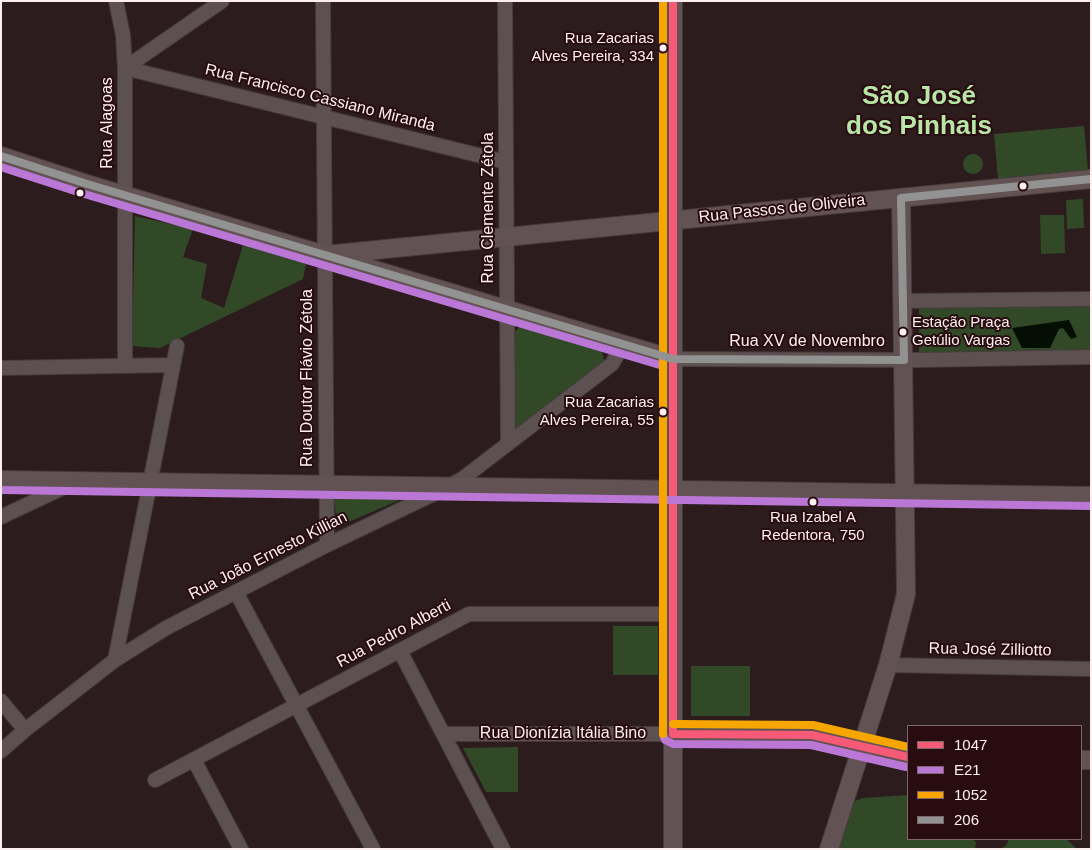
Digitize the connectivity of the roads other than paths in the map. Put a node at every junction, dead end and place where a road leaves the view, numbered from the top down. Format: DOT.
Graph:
graph roads {
  1 [pos="116,1"];
  2 [pos="222,1"];
  3 [pos="323,1"];
  4 [pos="505,1"];
  5 [pos="673,1"];
  6 [pos="125,68"];
  7 [pos="324,117"];
  8 [pos="1,156"];
  9 [pos="506,162"];
  10 [pos="1091,179"];
  11 [pos="125,195"];
  12 [pos="901,198"];
  13 [pos="672,220"];
  14 [pos="506,237"];
  15 [pos="325,255"];
  16 [pos="1091,299"];
  17 [pos="902,301"];
  18 [pos="507,309"];
  19 [pos="620,343"];
  20 [pos="176,346"];
  21 [pos="1091,357"];
  22 [pos="673,359"];
  23 [pos="904,360"];
  24 [pos="173,365"];
  25 [pos="125,366"];
  26 [pos="1,368"];
  27 [pos="508,444"];
  28 [pos="1,480"];
  29 [pos="77,481"];
  30 [pos="150,482"];
  31 [pos="326,485"];
  32 [pos="448,487"];
  33 [pos="673,491"];
  34 [pos="906,494"];
  35 [pos="1091,496"];
  36 [pos="1,517"];
  37 [pos="327,545"];
  38 [pos="236,592"];
  39 [pos="673,614"];
  40 [pos="400,650"];
  41 [pos="115,660"];
  42 [pos="888,665"];
  43 [pos="1091,669"];
  44 [pos="1,701"];
  45 [pos="296,705"];
  46 [pos="25,730"];
  47 [pos="444,734"];
  48 [pos="673,734"];
  49 [pos="862,746"];
  50 [pos="1,752"];
  51 [pos="907,756"];
  52 [pos="194,760"];
  53 [pos="155,780"];
  54 [pos="241,849"];
  55 [pos="373,849"];
  56 [pos="503,849"];
  57 [pos="672,849"];
  58 [pos="829,849"];
  1 -- 6 [label="street, Rua Alagoas"];
  2 -- 6 [label="street"];
  3 -- 7 [label="street, Rua Doutor Flávio Zétola"];
  4 -- 9 [label="street, Rua Clemente Zétola"];
  5 -- 13 [label="main road"];
  6 -- 7 [label="street, Rua Francisco Cassiano Miranda"];
  6 -- 11 [label="street, Rua Alagoas"];
  7 -- 9 [label="street, Rua Francisco Cassiano Miranda"];
  7 -- 15 [label="street, Rua Doutor Flávio Zétola"];
  8 -- 11 [label="main road"];
  9 -- 14 [label="street, Rua Clemente Zétola"];
  10 -- 12 [label="main road, Rua Passos de Oliveira"];
  11 -- 15 [label="main road"];
  11 -- 25 [label="street, Rua Alagoas"];
  12 -- 13 [label="main road, Rua Passos de Oliveira"];
  12 -- 17 [label="main road"];
  13 -- 14 [label="main road, Rua Passos de Oliveira"];
  13 -- 22 [label="main road"];
  14 -- 15 [label="main road, Rua Passos de Oliveira"];
  14 -- 18 [label="street, Rua Clemente Zétola"];
  15 -- 18 [label="main road"];
  15 -- 31 [label="street, Rua Doutor Flávio Zétola"];
  16 -- 17 [label="street"];
  17 -- 23 [label="main road"];
  18 -- 19 [label="main road"];
  18 -- 27 [label="street, Rua Clemente Zétola"];
  19 -- 22 [label="main road"];
  19 -- 27 [label="street, Rua João Ernesto Killian"];
  20 -- 24 [label="street"];
  21 -- 23 [label="street, Rua XV de Novembro"];
  22 -- 23 [label="street, Rua XV de Novembro"];
  22 -- 33 [label="main road"];
  23 -- 34 [label="main road"];
  24 -- 25 [label="street"];
  24 -- 30 [label="street"];
  25 -- 26 [label="street"];
  27 -- 32 [label="street, Rua João Ernesto Killian"];
  28 -- 29 [label="main road"];
  29 -- 30 [label="main road"];
  29 -- 36 [label="street"];
  30 -- 31 [label="main road"];
  30 -- 41 [label="street"];
  31 -- 32 [label="main road"];
  31 -- 37 [label="street, Rua Doutor Flávio Zétola"];
  32 -- 33 [label="main road"];
  32 -- 37 [label="street, Rua João Ernesto Killian"];
  33 -- 34 [label="main road"];
  33 -- 39 [label="main road"];
  34 -- 35 [label="main road"];
  34 -- 42 [label="main road"];
  37 -- 38 [label="street, Rua João Ernesto Killian"];
  38 -- 41 [label="street, Rua João Ernesto Killian"];
  38 -- 45 [label="street"];
  39 -- 40 [label="street, Rua Pedro Alberti"];
  39 -- 48 [label="main road"];
  40 -- 45 [label="street, Rua Pedro Alberti"];
  40 -- 47 [label="street"];
  41 -- 46 [label="street, Rua João Ernesto Killian"];
  42 -- 43 [label="street, Rua José Zilliotto"];
  42 -- 49 [label="main road"];
  44 -- 46 [label="street"];
  45 -- 52 [label="street, Rua Pedro Alberti"];
  45 -- 55 [label="street"];
  46 -- 50 [label="street, Rua João Ernesto Killian"];
  47 -- 48 [label="street, Rua Dionízia Itália Bino"];
  47 -- 56 [label="street"];
  48 -- 49 [label="main road, Rua Dionízia Itália Bino"];
  48 -- 57 [label="main road"];
  49 -- 51 [label="main road, Rua Dionízia Itália Bino"];
  49 -- 58 [label="main road"];
  52 -- 53 [label="street, Rua Pedro Alberti"];
  52 -- 54 [label="street"];
}
